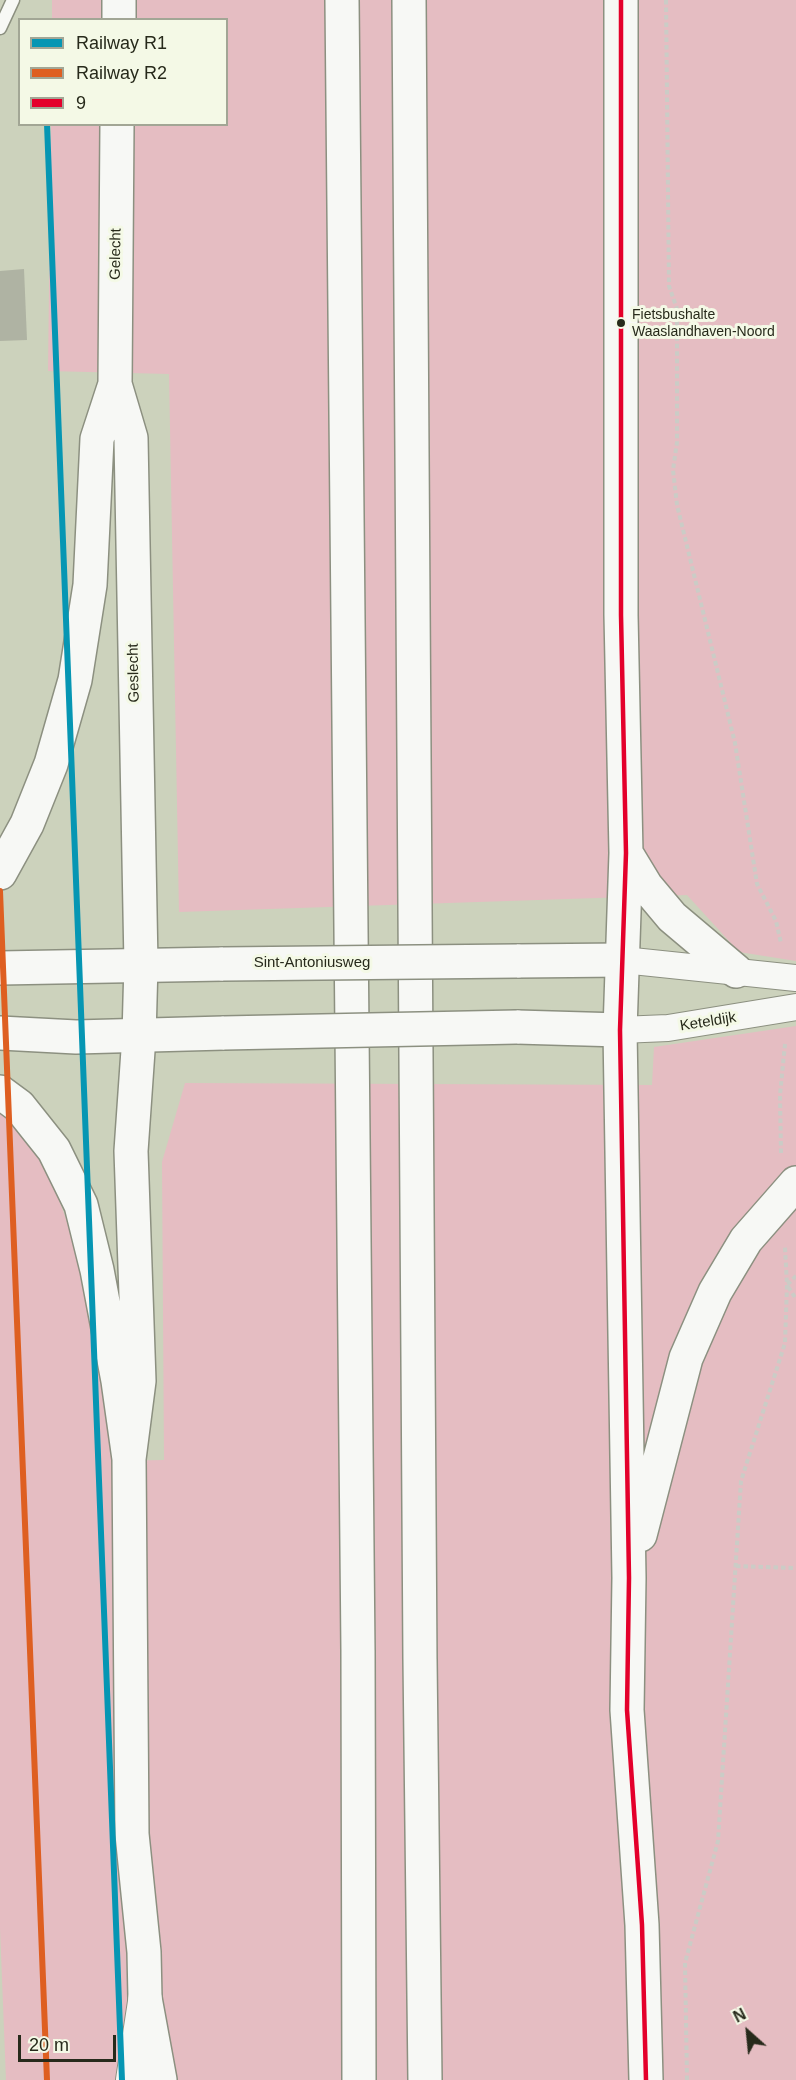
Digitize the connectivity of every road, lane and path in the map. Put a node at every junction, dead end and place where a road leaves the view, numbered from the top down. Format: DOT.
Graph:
graph roads {
  1 [pos="13,0"];
  2 [pos="119,0"];
  3 [pos="342,0"];
  4 [pos="409,0"];
  5 [pos="621,0"];
  6 [pos="666,0"];
  7 [pos="118,18"];
  8 [pos="0,28"];
  9 [pos="117,126"];
  10 [pos="115,384"];
  11 [pos="626,854"];
  12 [pos="0,873"];
  13 [pos="781,943"];
  14 [pos="623,960"];
  15 [pos="141,964"];
  16 [pos="0,968"];
  17 [pos="736,971"];
  18 [pos="796,978"];
  19 [pos="796,1007"];
  20 [pos="620,1029"];
  21 [pos="0,1033"];
  22 [pos="139,1036"];
  23 [pos="785,1044"];
  24 [pos="0,1092"];
  25 [pos="789,1170"];
  26 [pos="784,1241"];
  27 [pos="796,1276"];
  28 [pos="788,1285"];
  29 [pos="796,1299"];
  30 [pos="129,1459"];
  31 [pos="736,1566"];
  32 [pos="796,1568"];
  33 [pos="629,1578"];
  34 [pos="145,1998"];
  35 [pos="132,2080"];
  36 [pos="159,2080"];
  37 [pos="359,2080"];
  38 [pos="425,2080"];
  39 [pos="646,2080"];
  40 [pos="687,2080"];
  1 -- 8 [label="lane"];
  2 -- 7 [label="main road"];
  3 -- 37 [label="main road"];
  4 -- 38 [label="main road"];
  5 -- 11 [label="main road"];
  6 -- 13 [label="path"];
  9 -- 10 [label="main road, Gelecht"];
  10 -- 12 [label="main road"];
  10 -- 15 [label="main road, Geslecht"];
  11 -- 14 [label="main road"];
  11 -- 17 [label="main road"];
  14 -- 15 [label="main road, Sint-Antoniusweg, bridge"];
  14 -- 17 [label="street"];
  14 -- 20 [label="main road"];
  15 -- 16 [label="main road, Sint-Antoniusweg"];
  15 -- 22 [label="main road, Geslecht"];
  17 -- 18 [label="street"];
  19 -- 20 [label="street, Keteldijk"];
  20 -- 22 [label="main road, bridge"];
  20 -- 33 [label="main road"];
  21 -- 22 [label="main road"];
  22 -- 30 [label="main road, Geslecht"];
  23 -- 25 [label="path"];
  24 -- 30 [label="main road"];
  25 -- 33 [label="main road"];
  26 -- 28 [label="path"];
  27 -- 28 [label="path"];
  28 -- 29 [label="path"];
  28 -- 31 [label="path"];
  30 -- 34 [label="main road"];
  31 -- 32 [label="path"];
  31 -- 40 [label="path"];
  33 -- 39 [label="main road"];
  34 -- 35 [label="street"];
  34 -- 36 [label="main road"];
}
